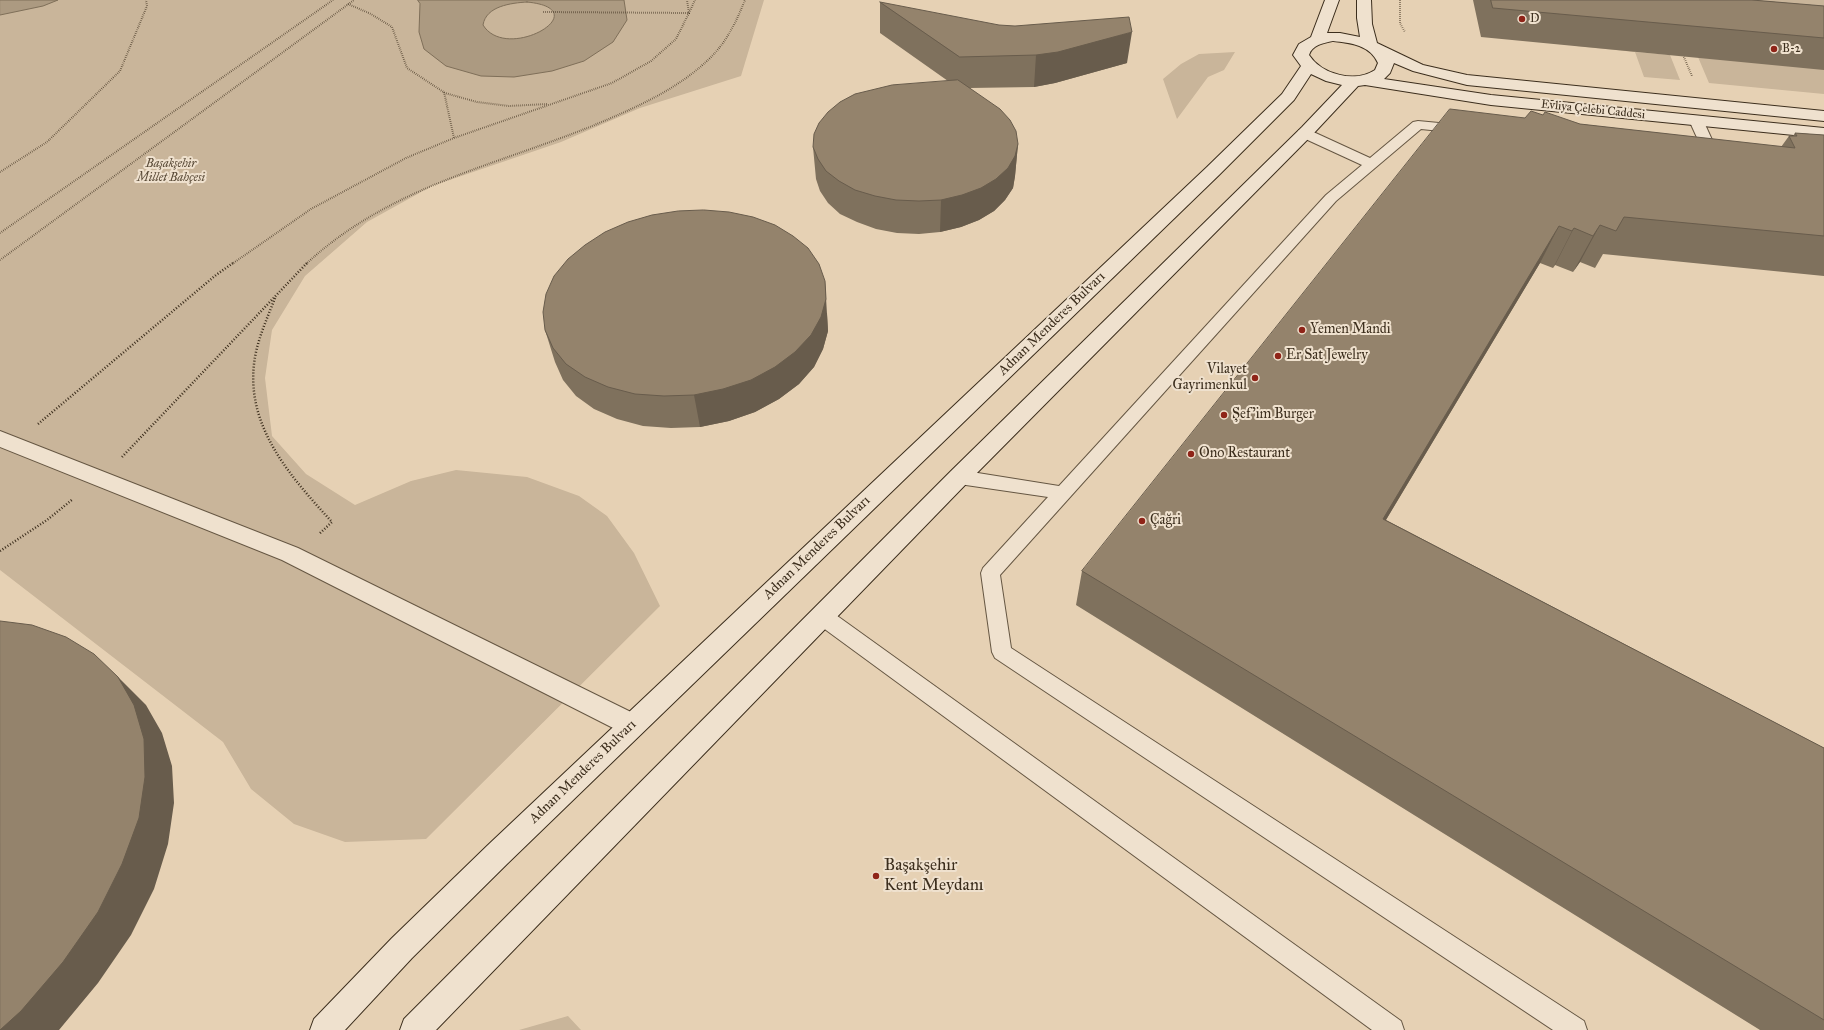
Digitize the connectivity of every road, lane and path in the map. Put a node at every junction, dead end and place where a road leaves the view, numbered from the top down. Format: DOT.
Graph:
graph roads {
  1 [pos="146,0"];
  2 [pos="333,0"];
  3 [pos="354,0"];
  4 [pos="687,0"];
  5 [pos="695,0"];
  6 [pos="744,0"];
  7 [pos="1332,0"];
  8 [pos="1364,0"];
  9 [pos="348,4"];
  10 [pos="543,12"];
  11 [pos="689,13"];
  12 [pos="1318,39"];
  13 [pos="1374,48"];
  14 [pos="1681,49"];
  15 [pos="1308,66"];
  16 [pos="1358,81"];
  17 [pos="444,92"];
  18 [pos="552,104"];
  19 [pos="1704,104"];
  20 [pos="1824,116"];
  21 [pos="1696,120"];
  22 [pos="1474,130"];
  23 [pos="1304,133"];
  24 [pos="1824,133"];
  25 [pos="454,138"];
  26 [pos="1711,153"];
  27 [pos="1372,164"];
  28 [pos="0,172"];
  29 [pos="0,233"];
  30 [pos="0,260"];
  31 [pos="276,295"];
  32 [pos="7,442"];
  33 [pos="959,477"];
  34 [pos="99,478"];
  35 [pos="1062,493"];
  36 [pos="0,551"];
  37 [pos="296,557"];
  38 [pos="822,616"];
  39 [pos="632,726"];
  40 [pos="325,1030"];
  41 [pos="415,1030"];
  42 [pos="1392,1030"];
  43 [pos="1575,1030"];
  1 -- 28 [label="path"];
  2 -- 29 [label="path"];
  3 -- 9 [label="path"];
  4 -- 11 [label="path"];
  5 -- 11 [label="path"];
  6 -- 31 [label="path"];
  7 -- 12 [label="main road"];
  8 -- 13 [label="main road"];
  9 -- 17 [label="path"];
  9 -- 30 [label="path"];
  10 -- 11 [label="path"];
  11 -- 18 [label="path"];
  12 -- 13 [label="main road, Evliya Çelebi Caddesi"];
  12 -- 15 [label="main road"];
  13 -- 16 [label="main road"];
  13 -- 19 [label="main road, Evliya Çelebi Caddesi"];
  14 -- 19 [label="path"];
  15 -- 16 [label="main road, Evliya Çelebi Caddesi"];
  15 -- 39 [label="main road, Adnan Menderes Bulvarı"];
  16 -- 21 [label="main road, Evliya Çelebi Caddesi"];
  16 -- 23 [label="main road"];
  17 -- 18 [label="path"];
  17 -- 25 [label="path"];
  18 -- 25 [label="path"];
  19 -- 20 [label="main road, Evliya Çelebi Caddesi"];
  21 -- 24 [label="main road, Evliya Çelebi Caddesi"];
  21 -- 26 [label="lane"];
  22 -- 27 [label="lane"];
  23 -- 27 [label="lane"];
  23 -- 33 [label="main road"];
  25 -- 32 [label="path"];
  27 -- 35 [label="lane"];
  31 -- 34 [label="path"];
  31 -- 37 [label="path"];
  32 -- 34 [label="main road"];
  33 -- 35 [label="lane"];
  33 -- 38 [label="main road"];
  34 -- 36 [label="path"];
  34 -- 37 [label="main road"];
  35 -- 43 [label="lane"];
  37 -- 39 [label="main road"];
  38 -- 41 [label="main road"];
  38 -- 42 [label="lane"];
  39 -- 40 [label="main road, Adnan Menderes Bulvarı"];
}
